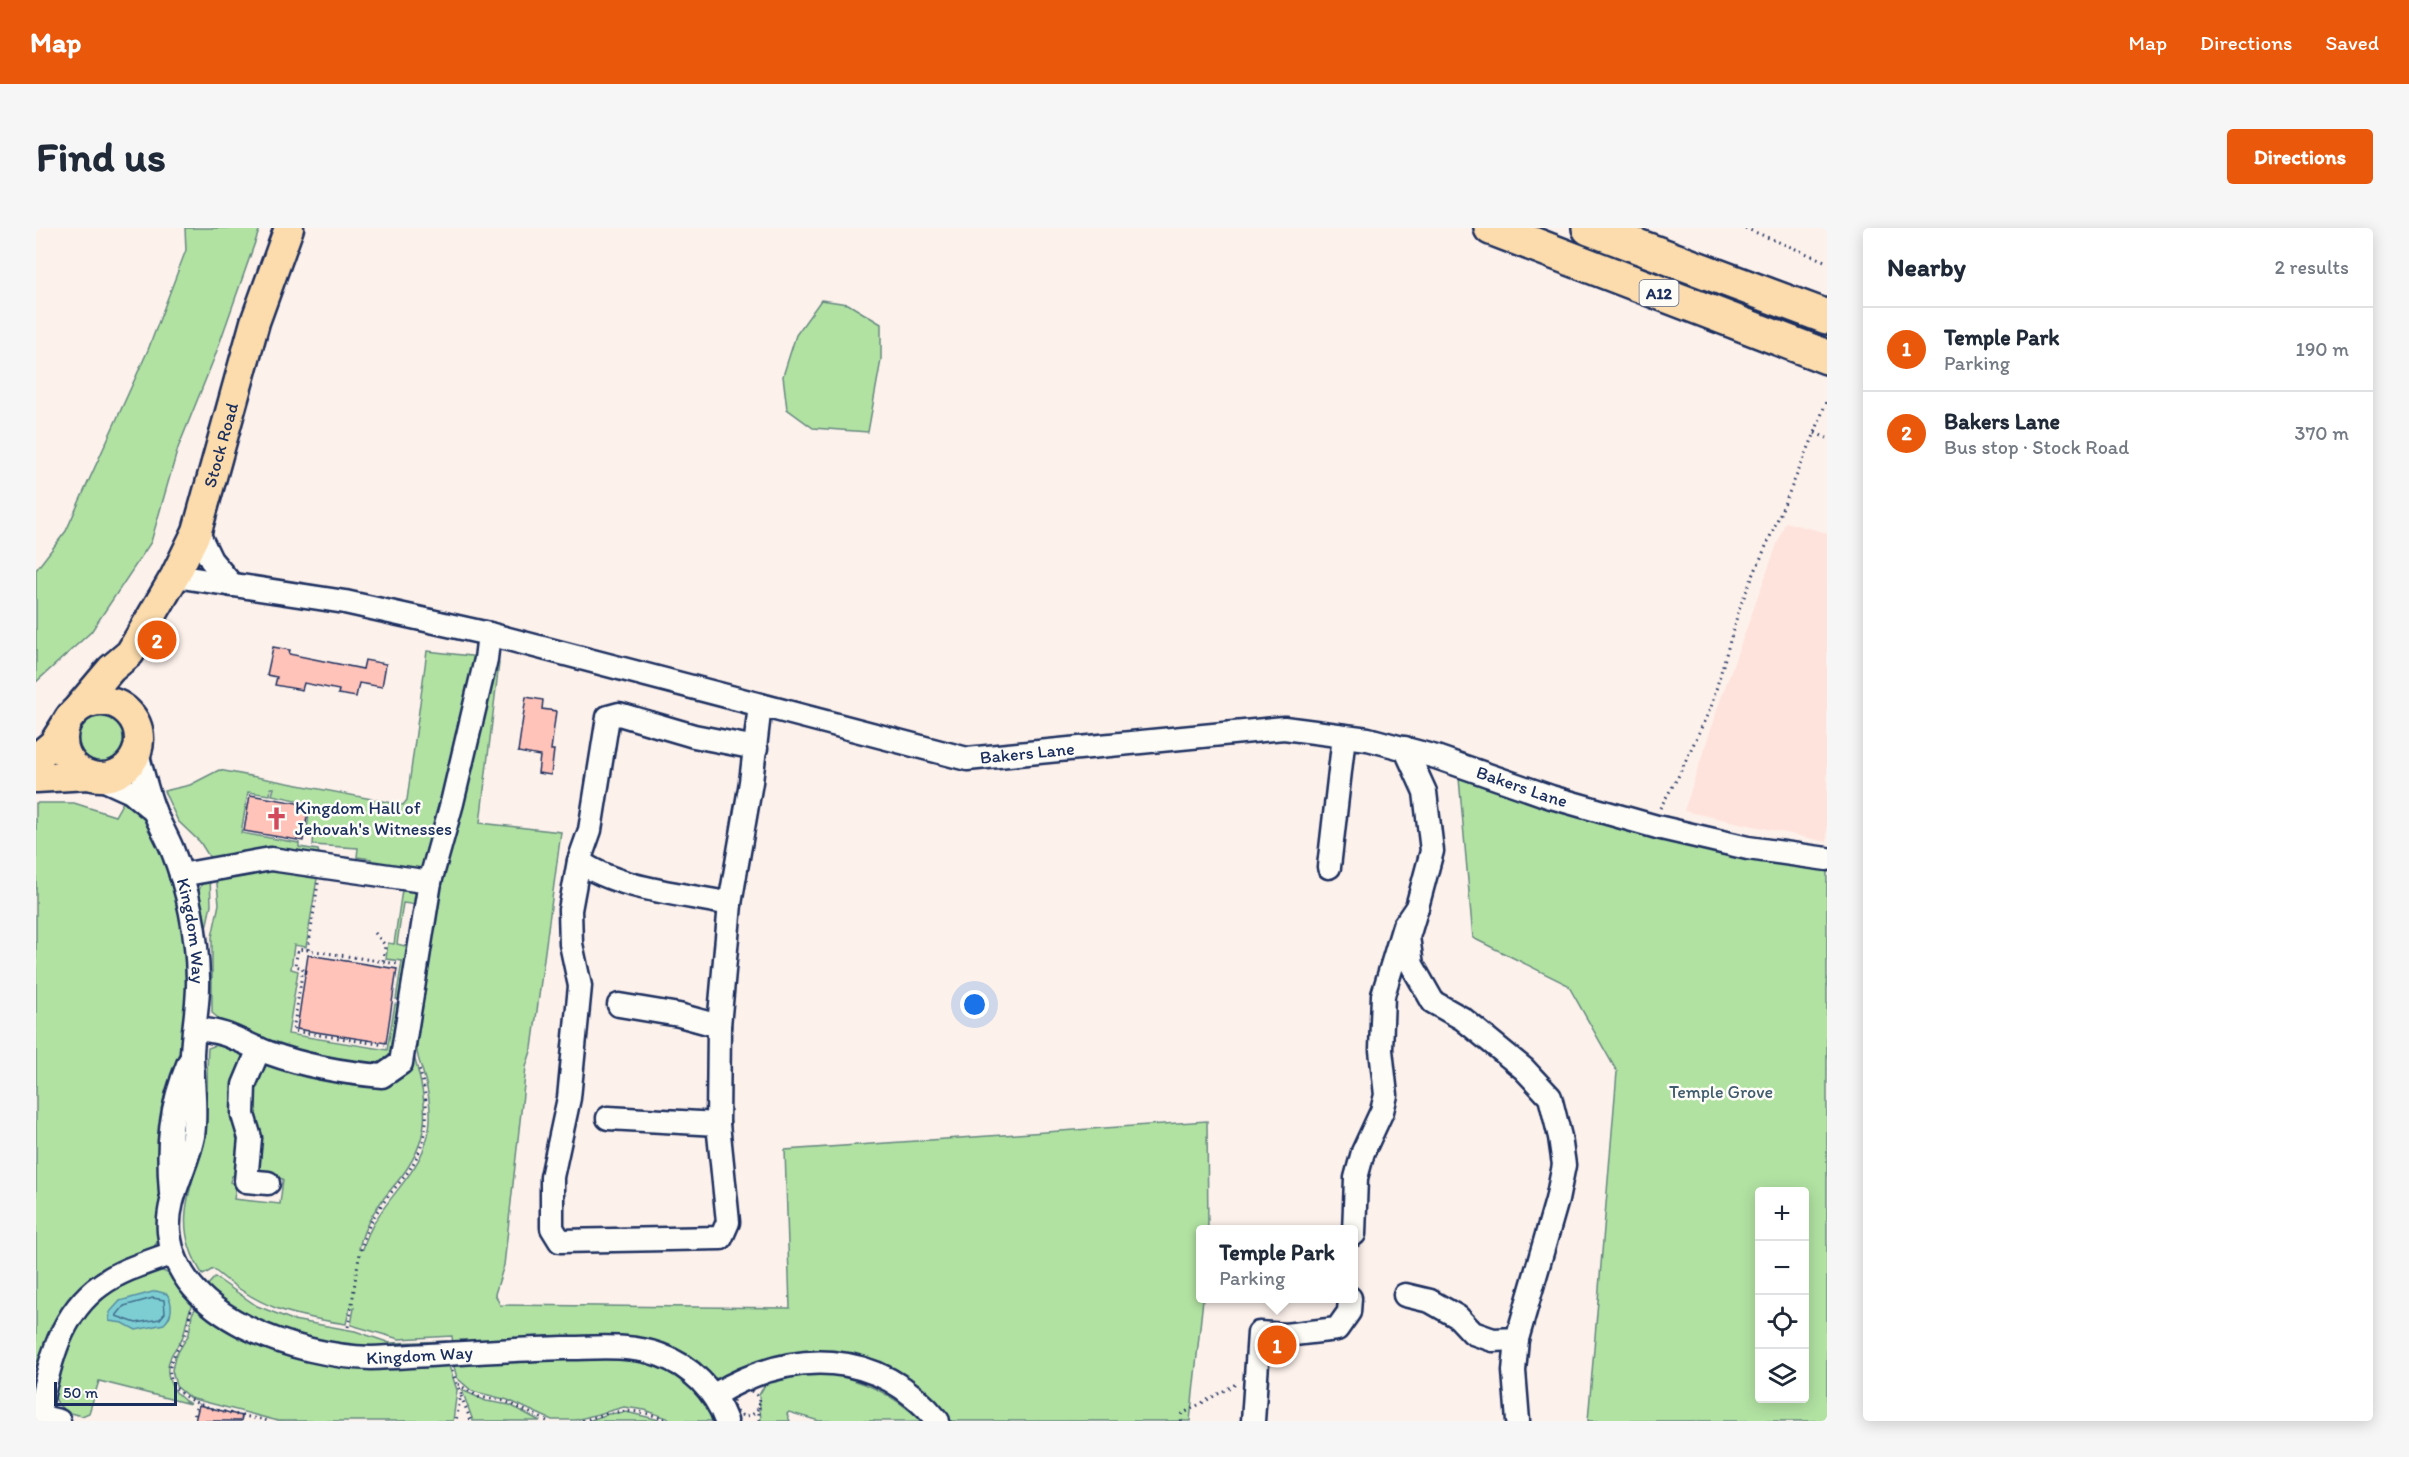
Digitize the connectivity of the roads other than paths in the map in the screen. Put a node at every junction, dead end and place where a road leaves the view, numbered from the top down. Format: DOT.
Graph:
graph roads {
  1 [pos="289,228"];
  2 [pos="1491,228"];
  3 [pos="1589,228"];
  4 [pos="1827,317"];
  5 [pos="1827,357"];
  6 [pos="197,531"];
  7 [pos="175,576"];
  8 [pos="232,585"];
  9 [pos="489,634"];
  10 [pos="130,653"];
  11 [pos="760,705"];
  12 [pos="72,717"];
  13 [pos="135,722"];
  14 [pos="1344,736"];
  15 [pos="756,748"];
  16 [pos="1405,748"];
  17 [pos="137,752"];
  18 [pos="36,758"];
  19 [pos="93,776"];
  20 [pos="36,777"];
  21 [pos="154,811"];
  22 [pos="1827,859"];
  23 [pos="579,861"];
  24 [pos="1329,867"];
  25 [pos="181,874"];
  26 [pos="430,882"];
  27 [pos="730,904"];
  28 [pos="1417,907"];
  29 [pos="619,1005"];
  30 [pos="719,1026"];
  31 [pos="196,1029"];
  32 [pos="259,1049"];
  33 [pos="608,1118"];
  34 [pos="718,1124"];
  35 [pos="268,1183"];
  36 [pos="1353,1225"];
  37 [pos="173,1252"];
  38 [pos="1406,1295"];
  39 [pos="1349,1303"];
  40 [pos="1517,1339"];
  41 [pos="714,1395"];
  42 [pos="45,1419"];
  43 [pos="726,1421"];
  44 [pos="939,1421"];
  45 [pos="1253,1421"];
  46 [pos="1518,1421"];
  1 -- 6 [label="main road, Stock Road"];
  2 -- 5 [label="highway, A12"];
  3 -- 4 [label="highway, A12"];
  6 -- 7 [label="main road, Stock Road"];
  6 -- 8 [label="street"];
  7 -- 8 [label="street, Bakers Lane"];
  7 -- 10 [label="main road, Stock Road"];
  8 -- 9 [label="street, Bakers Lane"];
  9 -- 11 [label="street, Bakers Lane"];
  9 -- 26 [label="street"];
  10 -- 12 [label="main road, Stock Road"];
  10 -- 13 [label="main road, Stock Road"];
  11 -- 14 [label="street, Bakers Lane"];
  11 -- 15 [label="street"];
  12 -- 13 [label="main road"];
  12 -- 18 [label="main road, Stock Road"];
  12 -- 19 [label="main road"];
  13 -- 17 [label="main road"];
  14 -- 16 [label="street, Bakers Lane"];
  14 -- 24 [label="street"];
  15 -- 23 [label="street"];
  15 -- 27 [label="street"];
  16 -- 22 [label="street, Bakers Lane"];
  16 -- 28 [label="street"];
  17 -- 19 [label="main road"];
  17 -- 21 [label="street, Kingdom Way"];
  19 -- 20 [label="main road"];
  19 -- 21 [label="street, Kingdom Way"];
  21 -- 25 [label="street, Kingdom Way"];
  23 -- 27 [label="street"];
  23 -- 34 [label="street"];
  25 -- 26 [label="street"];
  25 -- 31 [label="street, Kingdom Way"];
  26 -- 32 [label="street"];
  27 -- 30 [label="street"];
  28 -- 36 [label="street"];
  28 -- 40 [label="street"];
  29 -- 30 [label="street"];
  30 -- 34 [label="street"];
  31 -- 32 [label="street"];
  31 -- 37 [label="street, Kingdom Way"];
  32 -- 35 [label="street"];
  33 -- 34 [label="street"];
  37 -- 41 [label="street, Kingdom Way"];
  37 -- 42 [label="street"];
  38 -- 40 [label="street"];
  39 -- 45 [label="street"];
  40 -- 46 [label="street"];
  41 -- 43 [label="street, Kingdom Way"];
  41 -- 44 [label="street"];
}
